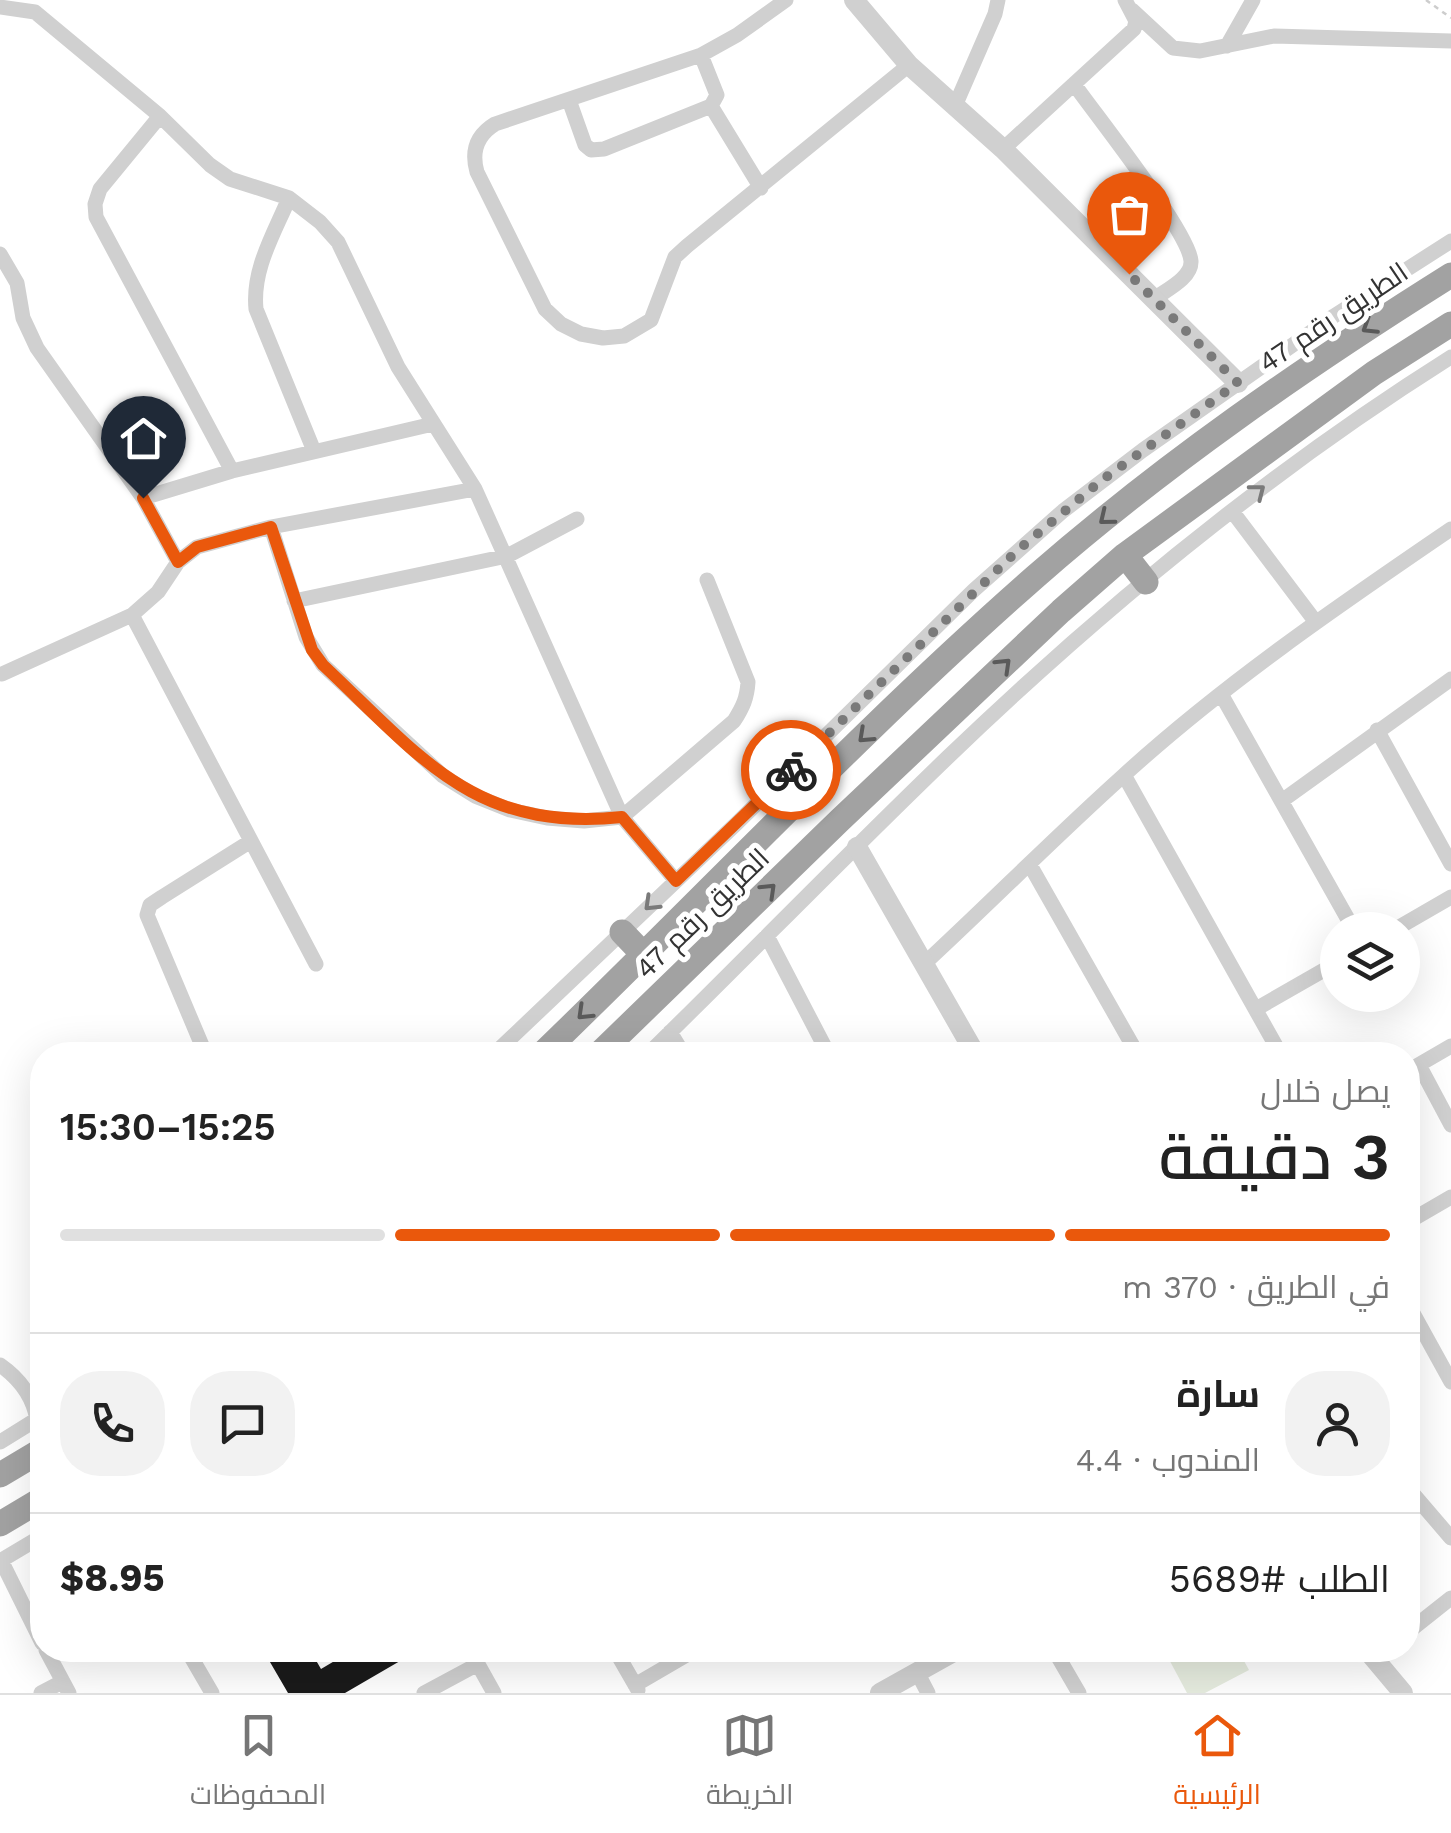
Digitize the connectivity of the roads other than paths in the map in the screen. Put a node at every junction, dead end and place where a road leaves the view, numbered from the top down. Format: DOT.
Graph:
graph roads {
  1 [pos="786,0"];
  2 [pos="854,0"];
  3 [pos="998,0"];
  4 [pos="1253,0"];
  5 [pos="1128,5"];
  6 [pos="33,6"];
  7 [pos="0,8"];
  8 [pos="1451,41"];
  9 [pos="1227,46"];
  10 [pos="701,55"];
  11 [pos="909,65"];
  12 [pos="1074,84"];
  13 [pos="569,100"];
  14 [pos="711,106"];
  15 [pos="955,106"];
  16 [pos="160,116"];
  17 [pos="1003,149"];
  18 [pos="761,188"];
  19 [pos="290,198"];
  20 [pos="1451,241"];
  21 [pos="0,254"];
  22 [pos="1451,274"];
  23 [pos="1154,299"];
  24 [pos="1451,324"];
  25 [pos="1451,358"];
  26 [pos="1238,383"];
  27 [pos="1257,404"];
  28 [pos="433,424"];
  29 [pos="1281,440"];
  30 [pos="314,451"];
  31 [pos="232,471"];
  32 [pos="474,489"];
  33 [pos="143,498"];
  34 [pos="1232,511"];
  35 [pos="576,519"];
  36 [pos="271,527"];
  37 [pos="1451,529"];
  38 [pos="1125,555"];
  39 [pos="507,556"];
  40 [pos="178,562"];
  41 [pos="707,580"];
  42 [pos="1146,582"];
  43 [pos="294,601"];
  44 [pos="132,615"];
  45 [pos="1315,621"];
  46 [pos="2,674"];
  47 [pos="1451,679"];
  48 [pos="1221,694"];
  49 [pos="1377,730"];
  50 [pos="1124,775"];
  51 [pos="1283,800"];
  52 [pos="622,817"];
  53 [pos="250,841"];
  54 [pos="858,847"];
  55 [pos="1451,864"];
  56 [pos="1030,866"];
  57 [pos="676,881"];
  58 [pos="1451,897"];
  59 [pos="1344,912"];
  60 [pos="1420,915"];
  61 [pos="622,932"];
  62 [pos="767,936"];
  63 [pos="643,954"];
  64 [pos="316,964"];
  65 [pos="924,964"];
  66 [pos="1320,972"];
  67 [pos="1256,1009"];
  68 [pos="670,1032"];
  69 [pos="201,1042"];
  70 [pos="507,1042"];
  71 [pos="554,1042"];
  72 [pos="611,1042"];
  73 [pos="660,1042"];
  74 [pos="676,1042"];
  75 [pos="822,1042"];
  76 [pos="969,1042"];
  77 [pos="1131,1042"];
  78 [pos="1274,1042"];
  79 [pos="1451,1046"];
  80 [pos="1420,1064"];
  81 [pos="1420,1078"];
  82 [pos="1451,1124"];
  83 [pos="1451,1197"];
  84 [pos="1420,1215"];
  85 [pos="1420,1326"];
  86 [pos="0,1364"];
  87 [pos="1451,1382"];
  88 [pos="30,1397"];
  89 [pos="30,1424"];
  90 [pos="0,1442"];
  91 [pos="30,1457"];
  92 [pos="0,1475"];
  93 [pos="1420,1502"];
  94 [pos="30,1506"];
  95 [pos="0,1524"];
  96 [pos="1451,1538"];
  97 [pos="30,1543"];
  98 [pos="0,1561"];
  99 [pos="1451,1598"];
  100 [pos="30,1620"];
  101 [pos="1420,1623"];
  102 [pos="52,1662"];
  103 [pos="194,1662"];
  104 [pos="467,1662"];
  105 [pos="477,1662"];
  106 [pos="622,1662"];
  107 [pos="677,1662"];
  108 [pos="935,1662"];
  109 [pos="1061,1662"];
  110 [pos="1381,1662"];
  111 [pos="917,1672"];
  112 [pos="65,1687"];
  113 [pos="637,1689"];
  114 [pos="41,1693"];
  115 [pos="212,1693"];
  116 [pos="424,1693"];
  117 [pos="494,1693"];
  118 [pos="880,1693"];
  119 [pos="928,1693"];
  120 [pos="1079,1693"];
  121 [pos="1403,1693"];
  1 -- 10 [label="street"];
  2 -- 11 [label="street"];
  3 -- 15 [label="street"];
  4 -- 9 [label="street"];
  5 -- 9 [label="street"];
  5 -- 12 [label="street"];
  6 -- 7 [label="street"];
  6 -- 16 [label="street"];
  8 -- 9 [label="street"];
  10 -- 13 [label="street"];
  10 -- 14 [label="street"];
  11 -- 15 [label="street"];
  11 -- 18 [label="street"];
  12 -- 17 [label="street"];
  12 -- 23 [label="street"];
  13 -- 14 [label="street"];
  13 -- 18 [label="street"];
  14 -- 18 [label="street"];
  15 -- 17 [label="street"];
  16 -- 19 [label="street"];
  16 -- 31 [label="street"];
  17 -- 23 [label="street"];
  19 -- 28 [label="street"];
  19 -- 30 [label="street"];
  20 -- 26 [label="street"];
  21 -- 33 [label="street"];
  22 -- 27 [label="highway, الطريق رقم 47, one-way"];
  23 -- 26 [label="street"];
  24 -- 29 [label="highway, الطريق رقم 47"];
  34 -- 25 [label="street, one-way"];
  26 -- 57 [label="street"];
  27 -- 29 [label="highway"];
  27 -- 63 [label="highway, الطريق رقم 47, one-way"];
  28 -- 30 [label="street"];
  28 -- 32 [label="street"];
  29 -- 38 [label="highway, الطريق رقم 47"];
  30 -- 31 [label="street"];
  31 -- 33 [label="street"];
  32 -- 36 [label="street"];
  32 -- 39 [label="street"];
  33 -- 40 [label="street"];
  34 -- 42 [label="street"];
  34 -- 45 [label="street"];
  35 -- 39 [label="street"];
  36 -- 40 [label="street"];
  36 -- 43 [label="street"];
  37 -- 45 [label="street"];
  38 -- 42 [label="highway"];
  72 -- 38 [label="highway, الطريق رقم 47, one-way"];
  39 -- 43 [label="street"];
  39 -- 52 [label="street"];
  40 -- 44 [label="street"];
  41 -- 52 [label="street"];
  42 -- 54 [label="street"];
  43 -- 52 [label="street"];
  44 -- 46 [label="street"];
  44 -- 53 [label="street"];
  45 -- 48 [label="street"];
  47 -- 49 [label="street"];
  48 -- 50 [label="street"];
  48 -- 51 [label="street"];
  49 -- 51 [label="street"];
  49 -- 55 [label="street"];
  50 -- 56 [label="street"];
  50 -- 67 [label="street"];
  51 -- 59 [label="street"];
  52 -- 57 [label="street"];
  53 -- 64 [label="street"];
  53 -- 69 [label="street"];
  54 -- 62 [label="street"];
  54 -- 65 [label="street"];
  56 -- 65 [label="street"];
  56 -- 77 [label="street"];
  57 -- 61 [label="street, one-way"];
  58 -- 60 [label="street"];
  61 -- 63 [label="highway"];
  61 -- 70 [label="street"];
  62 -- 68 [label="street"];
  62 -- 75 [label="street"];
  63 -- 71 [label="highway, الطريق رقم 47, one-way"];
  65 -- 76 [label="street"];
  66 -- 67 [label="street"];
  67 -- 78 [label="street"];
  68 -- 73 [label="street"];
  68 -- 74 [label="street"];
  79 -- 80 [label="street"];
  81 -- 82 [label="street"];
  83 -- 84 [label="street"];
  85 -- 87 [label="street"];
  86 -- 88 [label="street"];
  89 -- 90 [label="street"];
  91 -- 92 [label="highway"];
  93 -- 96 [label="street"];
  94 -- 95 [label="highway"];
  97 -- 98 [label="street"];
  98 -- 100 [label="street"];
  99 -- 101 [label="street"];
  102 -- 112 [label="street"];
  103 -- 115 [label="street"];
  104 -- 116 [label="street"];
  105 -- 117 [label="street"];
  106 -- 113 [label="street"];
  107 -- 113 [label="street"];
  108 -- 111 [label="street"];
  109 -- 120 [label="street"];
  110 -- 121 [label="street"];
  111 -- 118 [label="street"];
  111 -- 119 [label="street"];
  112 -- 114 [label="street"];
}
